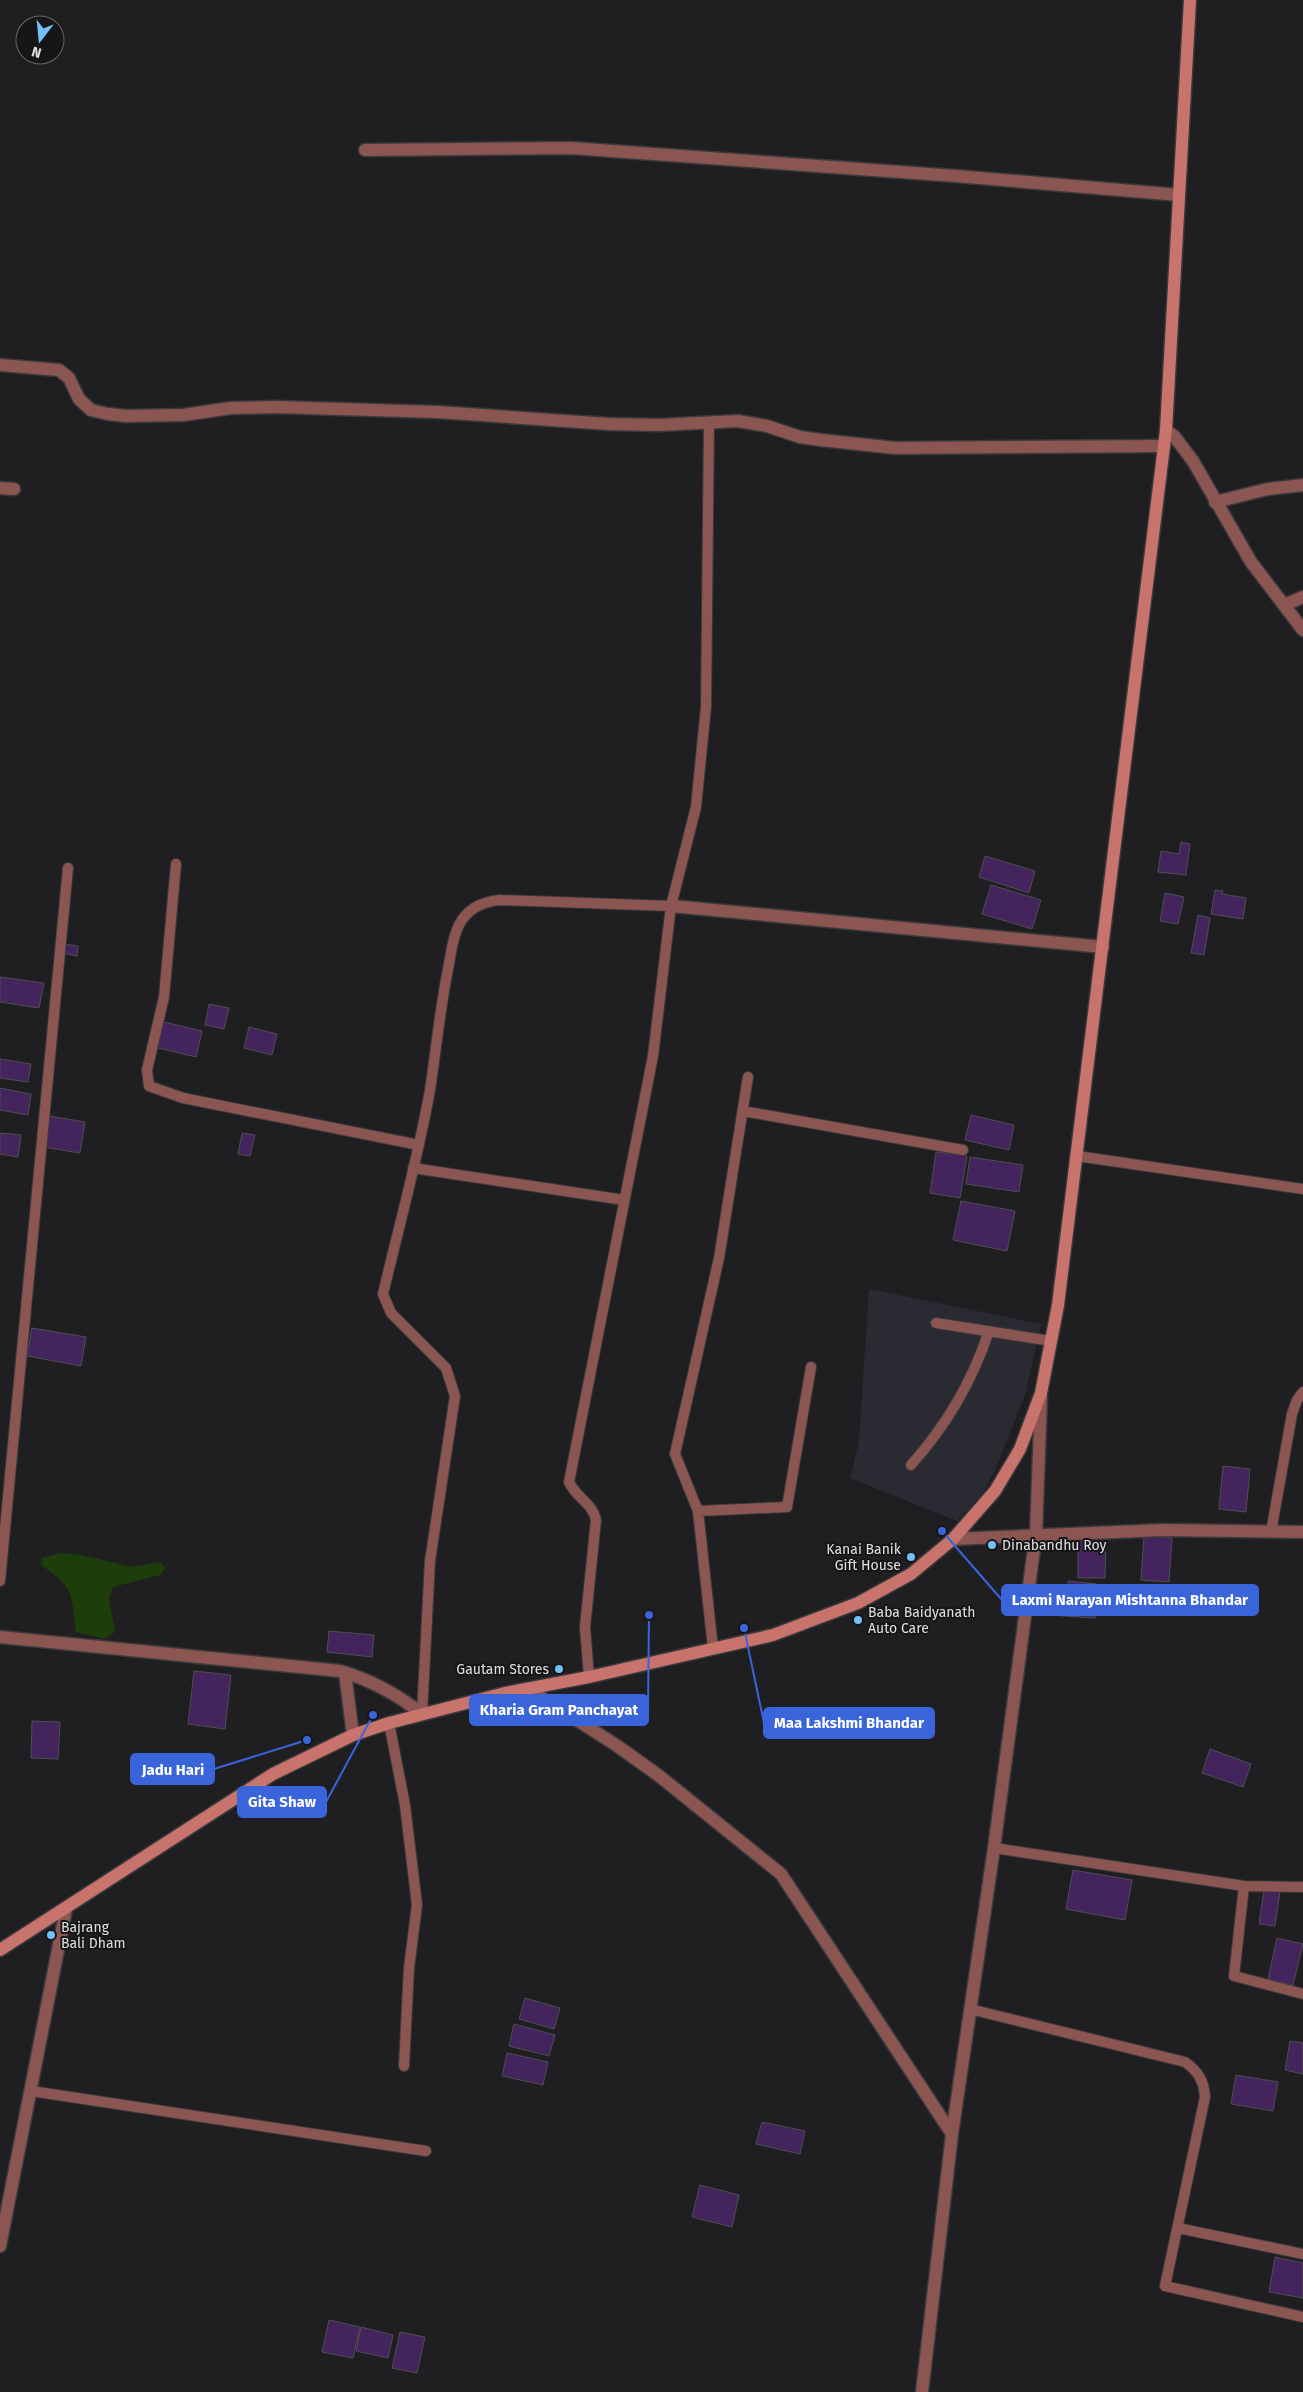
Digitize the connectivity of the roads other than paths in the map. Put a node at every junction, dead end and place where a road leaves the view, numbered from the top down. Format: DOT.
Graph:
graph roads {
  1 [pos="1190,0"];
  2 [pos="365,150"];
  3 [pos="1179,195"];
  4 [pos="0,365"];
  5 [pos="709,422"];
  6 [pos="1166,430"];
  7 [pos="1164,446"];
  8 [pos="1303,485"];
  9 [pos="0,488"];
  10 [pos="14,489"];
  11 [pos="1215,502"];
  12 [pos="1303,597"];
  13 [pos="1284,606"];
  14 [pos="1303,630"];
  15 [pos="176,864"];
  16 [pos="68,868"];
  17 [pos="671,906"];
  18 [pos="1103,947"];
  19 [pos="748,1077"];
  20 [pos="743,1111"];
  21 [pos="419,1145"];
  22 [pos="964,1150"];
  23 [pos="1077,1156"];
  24 [pos="413,1168"];
  25 [pos="1303,1189"];
  26 [pos="624,1200"];
  27 [pos="936,1323"];
  28 [pos="989,1331"];
  29 [pos="1051,1342"];
  30 [pos="811,1367"];
  31 [pos="1303,1392"];
  32 [pos="1041,1393"];
  33 [pos="911,1465"];
  34 [pos="698,1511"];
  35 [pos="1271,1532"];
  36 [pos="1303,1532"];
  37 [pos="1036,1534"];
  38 [pos="954,1539"];
  39 [pos="0,1581"];
  40 [pos="0,1637"];
  41 [pos="714,1648"];
  42 [pos="345,1673"];
  43 [pos="589,1677"];
  44 [pos="528,1688"];
  45 [pos="422,1714"];
  46 [pos="390,1723"];
  47 [pos="353,1735"];
  48 [pos="994,1848"];
  49 [pos="1244,1886"];
  50 [pos="1303,1887"];
  51 [pos="66,1909"];
  52 [pos="0,1950"];
  53 [pos="1303,1994"];
  54 [pos="970,2009"];
  55 [pos="404,2066"];
  56 [pos="32,2091"];
  57 [pos="952,2134"];
  58 [pos="426,2151"];
  59 [pos="5,2202"];
  60 [pos="1178,2228"];
  61 [pos="0,2246"];
  62 [pos="1303,2254"];
  63 [pos="1303,2317"];
  64 [pos="922,2392"];
  1 -- 3 [label="main road"];
  2 -- 3 [label="street"];
  3 -- 6 [label="main road"];
  4 -- 5 [label="street"];
  5 -- 7 [label="street"];
  5 -- 17 [label="lane"];
  6 -- 7 [label="main road"];
  6 -- 11 [label="street"];
  7 -- 18 [label="main road"];
  8 -- 11 [label="street"];
  9 -- 10 [label="street"];
  11 -- 13 [label="street"];
  12 -- 13 [label="street"];
  13 -- 14 [label="street"];
  15 -- 21 [label="lane"];
  16 -- 39 [label="lane"];
  17 -- 18 [label="street"];
  17 -- 21 [label="lane"];
  17 -- 26 [label="lane"];
  18 -- 23 [label="main road"];
  19 -- 20 [label="lane"];
  20 -- 22 [label="lane"];
  20 -- 34 [label="lane"];
  21 -- 24 [label="lane"];
  23 -- 25 [label="lane"];
  23 -- 29 [label="main road"];
  24 -- 26 [label="lane"];
  24 -- 45 [label="lane"];
  26 -- 43 [label="lane"];
  27 -- 28 [label="lane"];
  28 -- 29 [label="lane"];
  28 -- 33 [label="lane"];
  29 -- 32 [label="main road"];
  30 -- 34 [label="lane"];
  31 -- 35 [label="lane"];
  32 -- 37 [label="street"];
  32 -- 38 [label="main road"];
  34 -- 41 [label="lane"];
  35 -- 36 [label="street"];
  35 -- 37 [label="street"];
  37 -- 38 [label="street"];
  37 -- 48 [label="street"];
  38 -- 41 [label="main road"];
  40 -- 42 [label="street"];
  41 -- 43 [label="main road"];
  42 -- 45 [label="street"];
  42 -- 47 [label="street"];
  43 -- 44 [label="main road"];
  44 -- 45 [label="main road"];
  44 -- 57 [label="street"];
  45 -- 46 [label="main road"];
  46 -- 47 [label="main road"];
  46 -- 55 [label="lane"];
  47 -- 51 [label="main road"];
  48 -- 49 [label="lane"];
  48 -- 54 [label="street"];
  49 -- 50 [label="lane"];
  49 -- 53 [label="lane"];
  51 -- 52 [label="main road"];
  51 -- 56 [label="street"];
  54 -- 57 [label="street"];
  54 -- 60 [label="lane"];
  56 -- 58 [label="lane"];
  56 -- 59 [label="street"];
  57 -- 64 [label="street"];
  59 -- 61 [label="street"];
  60 -- 62 [label="lane"];
  60 -- 63 [label="lane"];
}
